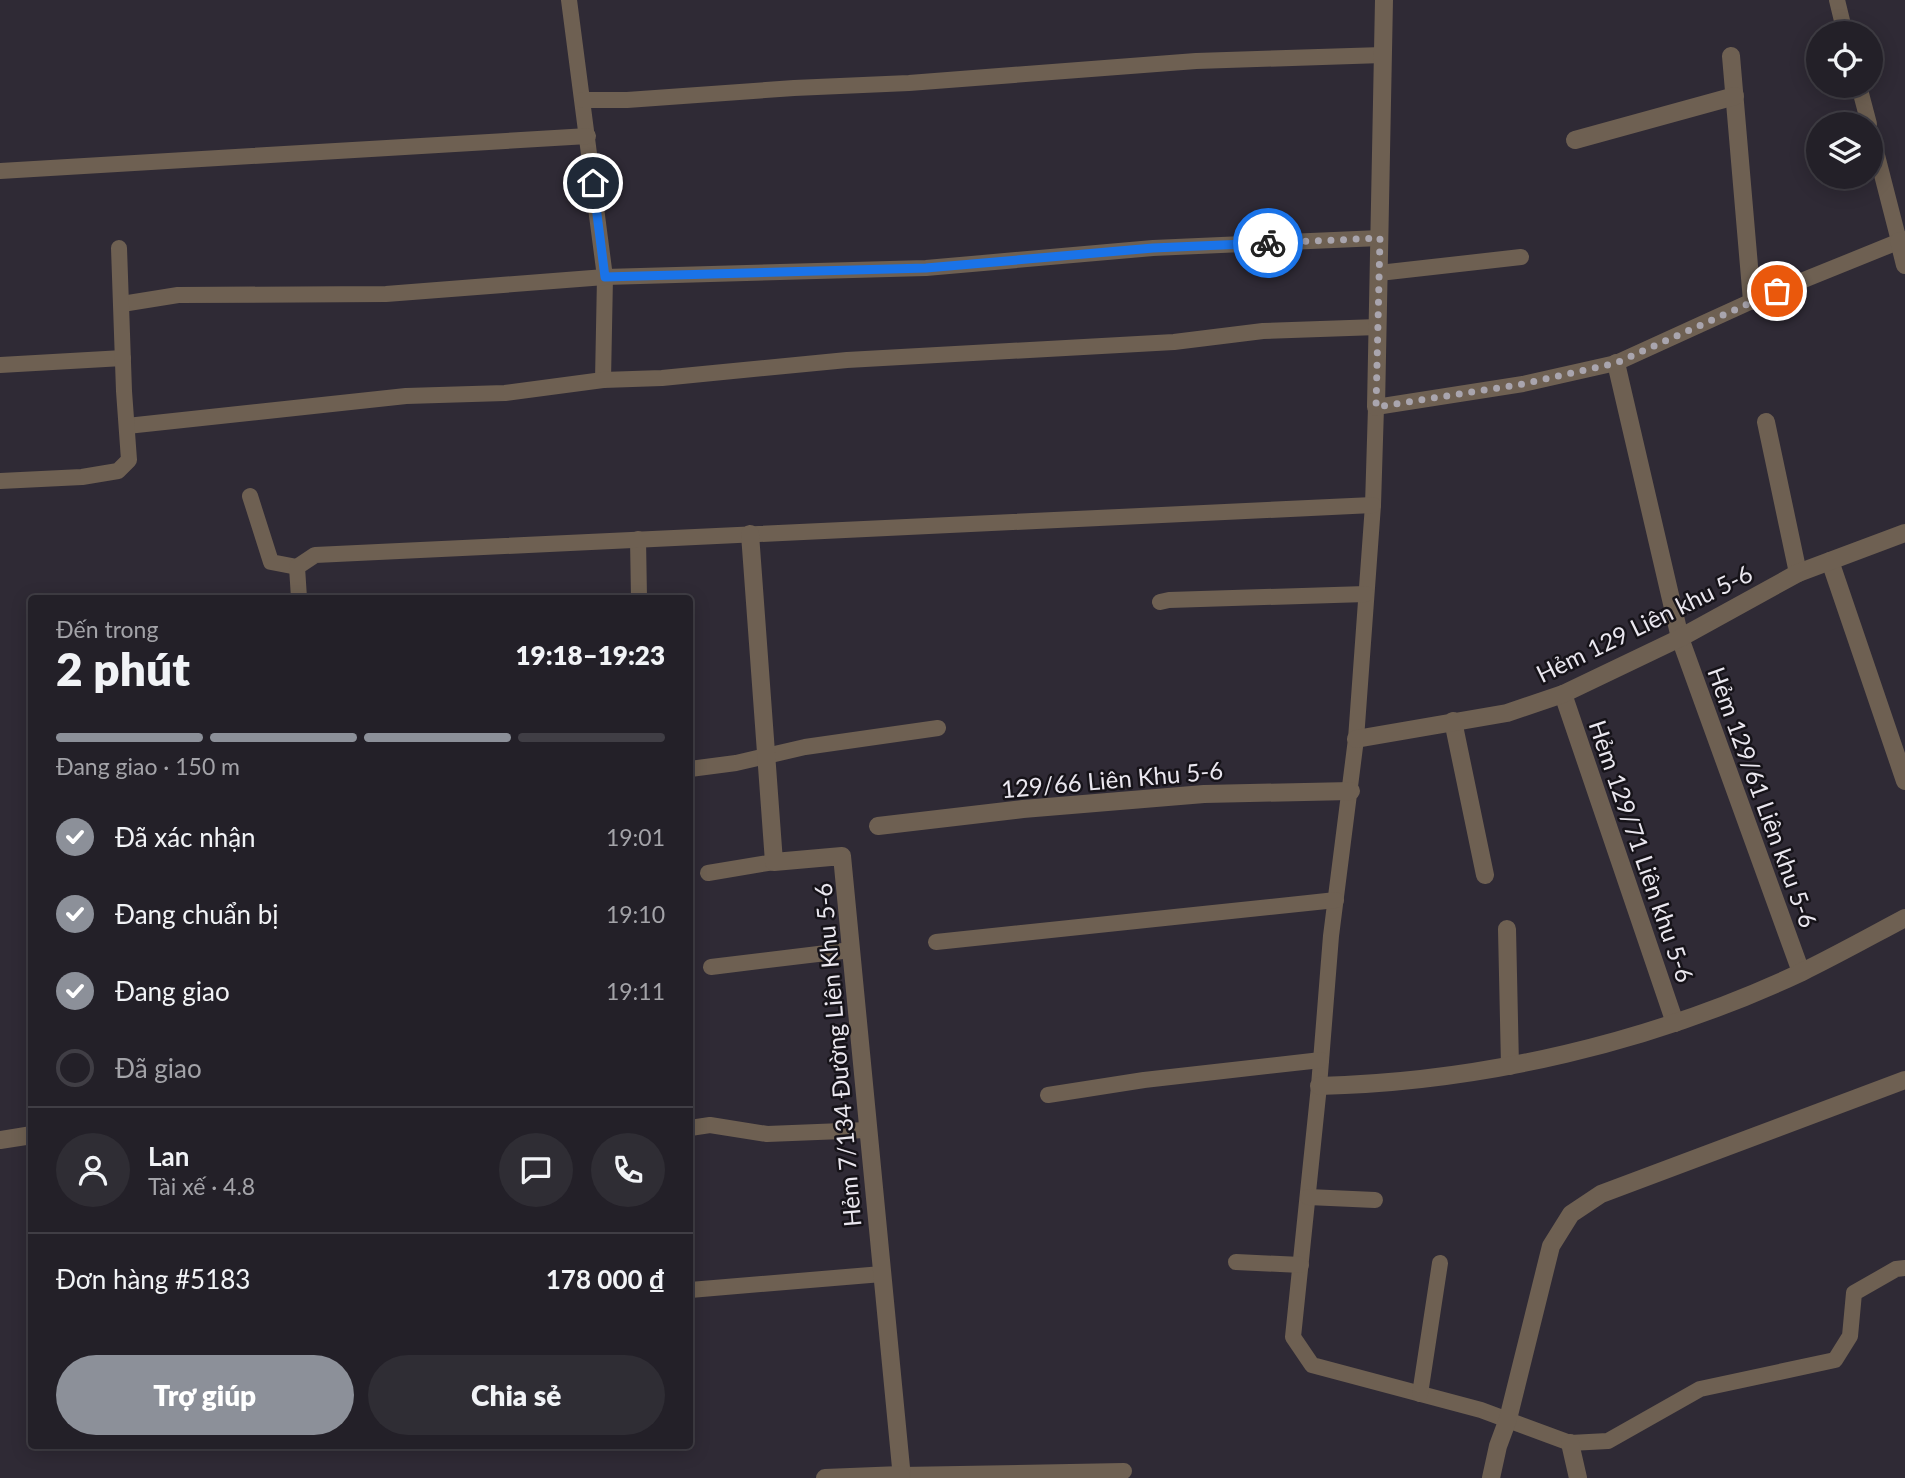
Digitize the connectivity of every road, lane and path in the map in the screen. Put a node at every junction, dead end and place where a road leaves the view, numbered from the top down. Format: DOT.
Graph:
graph roads {
  1 [pos="569,0"];
  2 [pos="1384,0"];
  3 [pos="1837,0"];
  4 [pos="1842,21"];
  5 [pos="1382,55"];
  6 [pos="1731,56"];
  7 [pos="1735,96"];
  8 [pos="583,100"];
  9 [pos="588,136"];
  10 [pos="1575,140"];
  11 [pos="0,171"];
  12 [pos="1883,174"];
  13 [pos="1380,238"];
  14 [pos="1902,240"];
  15 [pos="119,248"];
  16 [pos="1521,257"];
  17 [pos="1905,265"];
  18 [pos="1379,273"];
  19 [pos="605,277"];
  20 [pos="1752,301"];
  21 [pos="122,304"];
  22 [pos="1378,327"];
  23 [pos="123,358"];
  24 [pos="1616,363"];
  25 [pos="0,365"];
  26 [pos="603,380"];
  27 [pos="1376,407"];
  28 [pos="1766,422"];
  29 [pos="127,426"];
  30 [pos="0,481"];
  31 [pos="250,496"];
  32 [pos="1373,505"];
  33 [pos="1905,533"];
  34 [pos="751,534"];
  35 [pos="638,539"];
  36 [pos="1830,561"];
  37 [pos="297,568"];
  38 [pos="1798,573"];
  39 [pos="1366,594"];
  40 [pos="299,595"];
  41 [pos="639,595"];
  42 [pos="1160,603"];
  43 [pos="1680,638"];
  44 [pos="1563,694"];
  45 [pos="1453,721"];
  46 [pos="938,728"];
  47 [pos="1356,739"];
  48 [pos="766,754"];
  49 [pos="693,769"];
  50 [pos="1905,781"];
  51 [pos="1351,791"];
  52 [pos="878,826"];
  53 [pos="774,862"];
  54 [pos="708,873"];
  55 [pos="1485,875"];
  56 [pos="1336,900"];
  57 [pos="1905,918"];
  58 [pos="1507,929"];
  59 [pos="936,942"];
  60 [pos="851,950"];
  61 [pos="711,967"];
  62 [pos="1801,972"];
  63 [pos="1675,1023"];
  64 [pos="1321,1060"];
  65 [pos="1510,1066"];
  66 [pos="1905,1080"];
  67 [pos="1320,1086"];
  68 [pos="1048,1095"];
  69 [pos="693,1128"];
  70 [pos="868,1130"];
  71 [pos="28,1136"];
  72 [pos="0,1140"];
  73 [pos="1308,1197"];
  74 [pos="1375,1200"];
  75 [pos="1236,1262"];
  76 [pos="1440,1263"];
  77 [pos="1301,1265"];
  78 [pos="1905,1268"];
  79 [pos="882,1274"];
  80 [pos="693,1290"];
  81 [pos="1420,1394"];
  82 [pos="1508,1419"];
  83 [pos="1570,1443"];
  84 [pos="1124,1471"];
  85 [pos="902,1476"];
  86 [pos="825,1478"];
  87 [pos="1491,1478"];
  88 [pos="1578,1478"];
  1 -- 8 [label="lane"];
  2 -- 5 [label="street"];
  3 -- 4 [label="lane"];
  5 -- 8 [label="lane"];
  5 -- 13 [label="street"];
  6 -- 7 [label="street"];
  7 -- 10 [label="street"];
  7 -- 20 [label="street"];
  8 -- 9 [label="lane"];
  9 -- 11 [label="lane"];
  9 -- 19 [label="lane"];
  12 -- 14 [label="lane"];
  13 -- 18 [label="street"];
  13 -- 19 [label="lane"];
  14 -- 17 [label="street"];
  14 -- 20 [label="lane"];
  15 -- 21 [label="lane"];
  16 -- 18 [label="lane"];
  18 -- 22 [label="street"];
  19 -- 21 [label="lane"];
  19 -- 26 [label="lane"];
  20 -- 24 [label="lane"];
  21 -- 23 [label="lane"];
  22 -- 26 [label="lane"];
  22 -- 27 [label="street"];
  23 -- 25 [label="lane"];
  23 -- 29 [label="lane"];
  24 -- 27 [label="lane"];
  24 -- 43 [label="street, Hẻm 129/61 Liên khu 5-6"];
  26 -- 29 [label="lane"];
  27 -- 32 [label="lane"];
  28 -- 38 [label="street"];
  29 -- 30 [label="lane"];
  31 -- 37 [label="lane"];
  32 -- 34 [label="lane"];
  32 -- 39 [label="lane"];
  33 -- 36 [label="street, Hẻm 129 Liên khu 5-6"];
  34 -- 35 [label="lane"];
  34 -- 48 [label="street"];
  35 -- 37 [label="lane"];
  35 -- 41 [label="lane"];
  36 -- 38 [label="street, Hẻm 129 Liên khu 5-6"];
  36 -- 50 [label="street"];
  37 -- 40 [label="lane"];
  38 -- 43 [label="street, Hẻm 129 Liên khu 5-6"];
  39 -- 42 [label="lane"];
  39 -- 47 [label="lane"];
  43 -- 44 [label="street, Hẻm 129 Liên khu 5-6"];
  43 -- 62 [label="street, Hẻm 129/61 Liên khu 5-6"];
  44 -- 45 [label="street, Hẻm 129 Liên khu 5-6"];
  44 -- 63 [label="street, Hẻm 129/71 Liên khu 5-6"];
  45 -- 47 [label="street, Hẻm 129 Liên khu 5-6"];
  45 -- 55 [label="street"];
  46 -- 48 [label="lane"];
  47 -- 51 [label="lane"];
  48 -- 49 [label="lane"];
  48 -- 53 [label="street"];
  51 -- 52 [label="street, 129/66 Liên Khu 5-6"];
  51 -- 56 [label="lane"];
  53 -- 54 [label="lane"];
  53 -- 60 [label="street, Hẻm 7/134 Đường Liên Khu 5-6"];
  56 -- 59 [label="lane"];
  56 -- 64 [label="lane"];
  57 -- 62 [label="street"];
  58 -- 65 [label="street"];
  60 -- 61 [label="lane"];
  60 -- 70 [label="street, Hẻm 7/134 Đường Liên Khu 5-6"];
  62 -- 63 [label="street"];
  63 -- 65 [label="street"];
  64 -- 67 [label="lane"];
  64 -- 68 [label="lane"];
  65 -- 67 [label="street"];
  66 -- 82 [label="street"];
  67 -- 73 [label="lane"];
  69 -- 70 [label="lane"];
  70 -- 79 [label="street, Hẻm 7/134 Đường Liên Khu 5-6"];
  71 -- 72 [label="street"];
  73 -- 74 [label="lane"];
  73 -- 77 [label="lane"];
  75 -- 77 [label="lane"];
  76 -- 81 [label="lane"];
  77 -- 81 [label="lane"];
  78 -- 83 [label="lane"];
  79 -- 80 [label="lane"];
  79 -- 85 [label="street, Hẻm 7/134 Đường Liên Khu 5-6"];
  81 -- 82 [label="lane"];
  82 -- 83 [label="lane"];
  82 -- 87 [label="street"];
  83 -- 88 [label="street"];
  84 -- 85 [label="lane"];
  85 -- 86 [label="street"];
}
